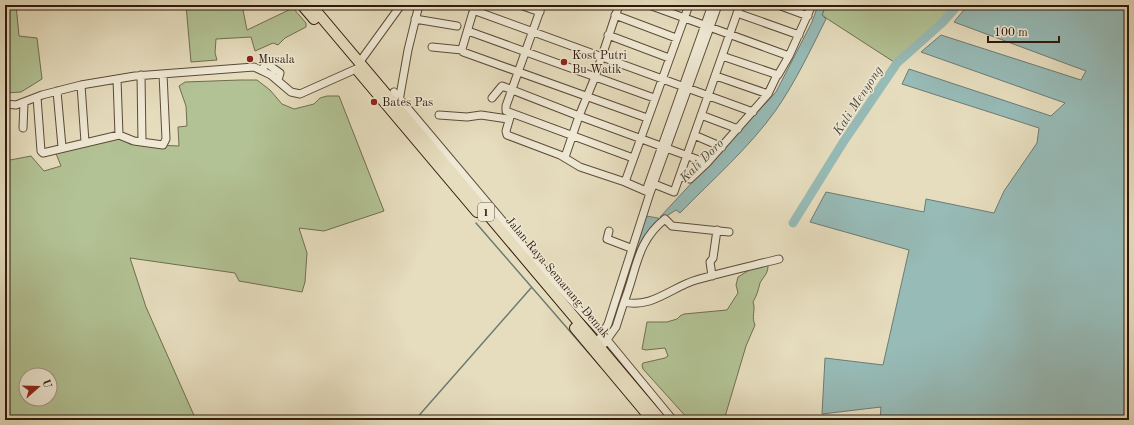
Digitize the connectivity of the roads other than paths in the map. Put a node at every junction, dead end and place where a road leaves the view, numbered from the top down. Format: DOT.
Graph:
graph roads {
  1 [pos="302,5"];
  2 [pos="311,5"];
  3 [pos="401,5"];
  4 [pos="419,5"];
  5 [pos="520,5"];
  6 [pos="619,5"];
  7 [pos="649,5"];
  8 [pos="689,5"];
  9 [pos="712,5"];
  10 [pos="718,5"];
  11 [pos="740,5"];
  12 [pos="778,5"];
  13 [pos="812,5"];
  14 [pos="474,7"];
  15 [pos="541,8"];
  16 [pos="738,13"];
  17 [pos="615,15"];
  18 [pos="808,16"];
  19 [pos="684,18"];
  20 [pos="418,20"];
  21 [pos="457,26"];
  22 [pos="707,26"];
  23 [pos="468,31"];
  24 [pos="532,31"];
  25 [pos="730,34"];
  26 [pos="608,35"];
  27 [pos="799,36"];
  28 [pos="676,38"];
  29 [pos="432,47"];
  30 [pos="462,50"];
  31 [pos="525,52"];
  32 [pos="601,56"];
  33 [pos="722,56"];
  34 [pos="789,56"];
  35 [pos="669,58"];
  36 [pos="358,66"];
  37 [pos="518,72"];
  38 [pos="163,74"];
  39 [pos="140,75"];
  40 [pos="777,75"];
  41 [pos="716,76"];
  42 [pos="595,77"];
  43 [pos="662,78"];
  44 [pos="117,79"];
  45 [pos="402,84"];
  46 [pos="81,85"];
  47 [pos="684,87"];
  48 [pos="511,90"];
  49 [pos="57,91"];
  50 [pos="391,94"];
  51 [pos="768,94"];
  52 [pos="708,96"];
  53 [pos="37,97"];
  54 [pos="587,97"];
  55 [pos="492,98"];
  56 [pos="654,98"];
  57 [pos="398,102"];
  58 [pos="24,103"];
  59 [pos="5,104"];
  60 [pos="753,112"];
  61 [pos="439,115"];
  62 [pos="701,115"];
  63 [pos="579,116"];
  64 [pos="507,118"];
  65 [pos="647,118"];
  66 [pos="23,128"];
  67 [pos="411,129"];
  68 [pos="738,129"];
  69 [pos="119,134"];
  70 [pos="694,135"];
  71 [pos="573,136"];
  72 [pos="640,138"];
  73 [pos="142,141"];
  74 [pos="84,142"];
  75 [pos="62,147"];
  76 [pos="664,147"];
  77 [pos="722,147"];
  78 [pos="687,155"];
  79 [pos="565,157"];
  80 [pos="633,158"];
  81 [pos="707,163"];
  82 [pos="680,177"];
  83 [pos="625,182"];
  84 [pos="654,184"];
  85 [pos="648,192"];
  86 [pos="717,230"];
  87 [pos="609,231"];
  88 [pos="729,232"];
  89 [pos="635,247"];
  90 [pos="779,259"];
  91 [pos="712,276"];
  92 [pos="624,290"];
  93 [pos="624,302"];
  94 [pos="598,340"];
  95 [pos="652,420"];
  96 [pos="661,420"];
  97 [pos="673,420"];
  1 -- 36 [label="highway, Jalan Raya Semarang-Demak / 1"];
  2 -- 36 [label="highway, Jalan Raya Semarang-Demak / 1"];
  3 -- 36 [label="street"];
  4 -- 20 [label="street"];
  5 -- 15 [label="street"];
  6 -- 17 [label="street"];
  7 -- 19 [label="street"];
  8 -- 19 [label="street"];
  9 -- 22 [label="street"];
  10 -- 22 [label="street"];
  11 -- 16 [label="street"];
  12 -- 18 [label="street"];
  13 -- 18 [label="street"];
  14 -- 23 [label="street"];
  14 -- 24 [label="street"];
  15 -- 24 [label="street"];
  16 -- 25 [label="street"];
  16 -- 27 [label="street"];
  17 -- 26 [label="street"];
  17 -- 28 [label="street"];
  18 -- 27 [label="street"];
  19 -- 22 [label="street"];
  19 -- 28 [label="street"];
  20 -- 21 [label="street"];
  20 -- 45 [label="street"];
  22 -- 25 [label="street"];
  22 -- 47 [label="street"];
  23 -- 30 [label="street"];
  23 -- 31 [label="street"];
  24 -- 31 [label="street"];
  24 -- 32 [label="street"];
  25 -- 33 [label="street"];
  25 -- 34 [label="street"];
  26 -- 32 [label="street"];
  26 -- 35 [label="street"];
  27 -- 34 [label="street"];
  28 -- 35 [label="street"];
  29 -- 30 [label="street"];
  30 -- 37 [label="street"];
  31 -- 37 [label="street"];
  31 -- 42 [label="street"];
  32 -- 42 [label="street"];
  32 -- 43 [label="street"];
  33 -- 40 [label="street"];
  33 -- 41 [label="street"];
  34 -- 40 [label="street"];
  35 -- 43 [label="street"];
  36 -- 38 [label="street"];
  36 -- 50 [label="highway, Jalan Raya Semarang-Demak / 1"];
  36 -- 67 [label="highway, Jalan Raya Semarang-Demak / 1"];
  37 -- 48 [label="street"];
  37 -- 54 [label="street"];
  38 -- 39 [label="street"];
  38 -- 73 [label="street"];
  39 -- 44 [label="street"];
  39 -- 73 [label="street"];
  40 -- 51 [label="street"];
  41 -- 51 [label="street"];
  41 -- 52 [label="street"];
  42 -- 54 [label="street"];
  42 -- 56 [label="street"];
  43 -- 47 [label="street"];
  43 -- 56 [label="street"];
  44 -- 46 [label="street"];
  44 -- 69 [label="street"];
  45 -- 50 [label="street"];
  45 -- 57 [label="street"];
  46 -- 49 [label="street"];
  46 -- 74 [label="street"];
  47 -- 52 [label="street"];
  47 -- 76 [label="street"];
  48 -- 55 [label="street"];
  48 -- 63 [label="street"];
  48 -- 64 [label="street"];
  49 -- 53 [label="street"];
  49 -- 75 [label="street"];
  50 -- 57 [label="highway, Jalan Raya Semarang-Demak / 1"];
  51 -- 60 [label="street"];
  52 -- 60 [label="street"];
  52 -- 62 [label="street"];
  53 -- 58 [label="street"];
  53 -- 75 [label="street"];
  54 -- 63 [label="street"];
  54 -- 65 [label="street"];
  56 -- 65 [label="street"];
  57 -- 67 [label="highway, Jalan Raya Semarang-Demak / 1"];
  57 -- 94 [label="street"];
  58 -- 59 [label="street"];
  58 -- 66 [label="street"];
  60 -- 68 [label="street"];
  61 -- 64 [label="street"];
  62 -- 68 [label="street"];
  62 -- 70 [label="street"];
  63 -- 71 [label="street"];
  63 -- 72 [label="street"];
  64 -- 71 [label="street"];
  64 -- 79 [label="street"];
  65 -- 72 [label="street"];
  67 -- 94 [label="highway, Jalan Raya Semarang-Demak / 1"];
  68 -- 77 [label="street"];
  69 -- 73 [label="street"];
  69 -- 74 [label="street"];
  70 -- 77 [label="street"];
  70 -- 78 [label="street"];
  71 -- 79 [label="street"];
  71 -- 80 [label="street"];
  72 -- 76 [label="street"];
  72 -- 80 [label="street"];
  74 -- 75 [label="street"];
  76 -- 78 [label="street"];
  76 -- 84 [label="street"];
  76 -- 85 [label="street"];
  77 -- 81 [label="street"];
  78 -- 81 [label="street"];
  78 -- 82 [label="street"];
  79 -- 83 [label="street"];
  80 -- 83 [label="street"];
  81 -- 82 [label="street"];
  82 -- 84 [label="street"];
  83 -- 85 [label="street"];
  84 -- 85 [label="street"];
  85 -- 89 [label="street"];
  86 -- 88 [label="street"];
  86 -- 89 [label="street"];
  86 -- 91 [label="street"];
  87 -- 89 [label="street"];
  89 -- 92 [label="street"];
  89 -- 94 [label="street"];
  90 -- 91 [label="street"];
  91 -- 93 [label="street"];
  92 -- 93 [label="street"];
  92 -- 94 [label="street"];
  93 -- 94 [label="street"];
  94 -- 95 [label="highway, Jalan Raya Semarang-Demak / 1"];
  94 -- 96 [label="highway, Jalan Raya Semarang-Demak / 1"];
  94 -- 97 [label="street"];
}
